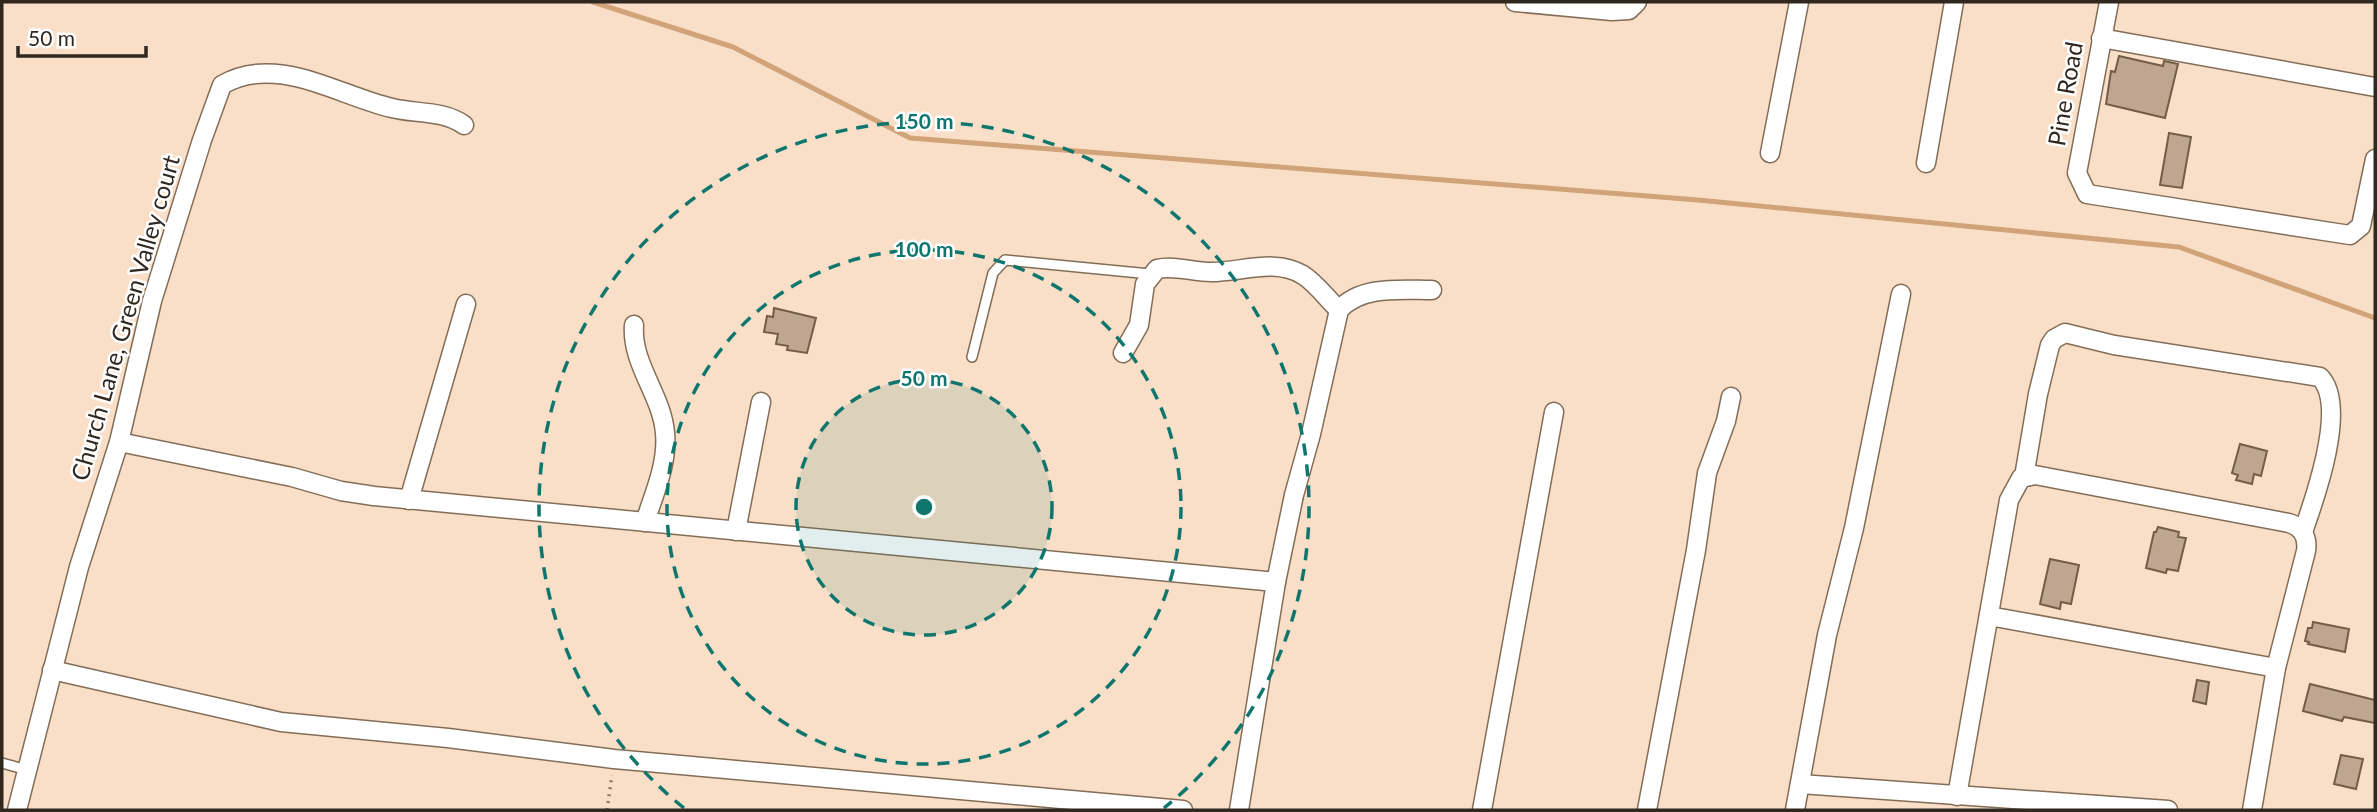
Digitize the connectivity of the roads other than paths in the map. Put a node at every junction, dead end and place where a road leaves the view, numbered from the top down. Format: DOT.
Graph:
graph roads {
  1 [pos="1515,2"];
  2 [pos="1637,2"];
  3 [pos="1799,2"];
  4 [pos="1954,2"];
  5 [pos="2109,2"];
  6 [pos="2101,38"];
  7 [pos="2375,87"];
  8 [pos="464,125"];
  9 [pos="1770,153"];
  10 [pos="2375,159"];
  11 [pos="1926,163"];
  12 [pos="1150,274"];
  13 [pos="1432,290"];
  14 [pos="1901,294"];
  15 [pos="466,304"];
  16 [pos="1339,310"];
  17 [pos="634,325"];
  18 [pos="1123,353"];
  19 [pos="972,357"];
  20 [pos="1731,397"];
  21 [pos="761,402"];
  22 [pos="1554,412"];
  23 [pos="119,442"];
  24 [pos="2024,477"];
  25 [pos="410,500"];
  26 [pos="645,522"];
  27 [pos="736,531"];
  28 [pos="2303,532"];
  29 [pos="1276,582"];
  30 [pos="1989,616"];
  31 [pos="2276,668"];
  32 [pos="52,670"];
  33 [pos="2,763"];
  34 [pos="27,770"];
  35 [pos="1800,784"];
  36 [pos="1957,796"];
  37 [pos="17,810"];
  38 [pos="1183,810"];
  39 [pos="1239,810"];
  40 [pos="1482,810"];
  41 [pos="1647,810"];
  42 [pos="1795,810"];
  43 [pos="2168,810"];
  44 [pos="2252,810"];
  1 -- 2 [label="street"];
  3 -- 9 [label="street"];
  4 -- 11 [label="street"];
  5 -- 6 [label="street, Pine Road"];
  6 -- 7 [label="street"];
  6 -- 10 [label="street, Pine Road"];
  8 -- 23 [label="street, Church Lane, Green Valley court"];
  12 -- 16 [label="street"];
  12 -- 18 [label="street"];
  12 -- 19 [label="lane"];
  13 -- 16 [label="street"];
  14 -- 35 [label="street"];
  15 -- 25 [label="street"];
  16 -- 29 [label="street"];
  17 -- 26 [label="street"];
  20 -- 41 [label="street"];
  21 -- 27 [label="street"];
  22 -- 40 [label="street"];
  23 -- 25 [label="street"];
  23 -- 32 [label="street, Church Lane, Green Valley court"];
  24 -- 28 [label="street"];
  24 -- 28 [label="street"];
  24 -- 30 [label="street"];
  25 -- 26 [label="street"];
  26 -- 27 [label="street"];
  27 -- 29 [label="street"];
  28 -- 31 [label="street"];
  29 -- 39 [label="street"];
  30 -- 31 [label="street"];
  30 -- 36 [label="street"];
  31 -- 44 [label="street"];
  32 -- 34 [label="street, Church Lane, Green Valley court"];
  32 -- 38 [label="street"];
  33 -- 34 [label="lane"];
  34 -- 37 [label="street, Church Lane, Green Valley court"];
  35 -- 36 [label="street"];
  35 -- 42 [label="street"];
  36 -- 43 [label="street"];
}
